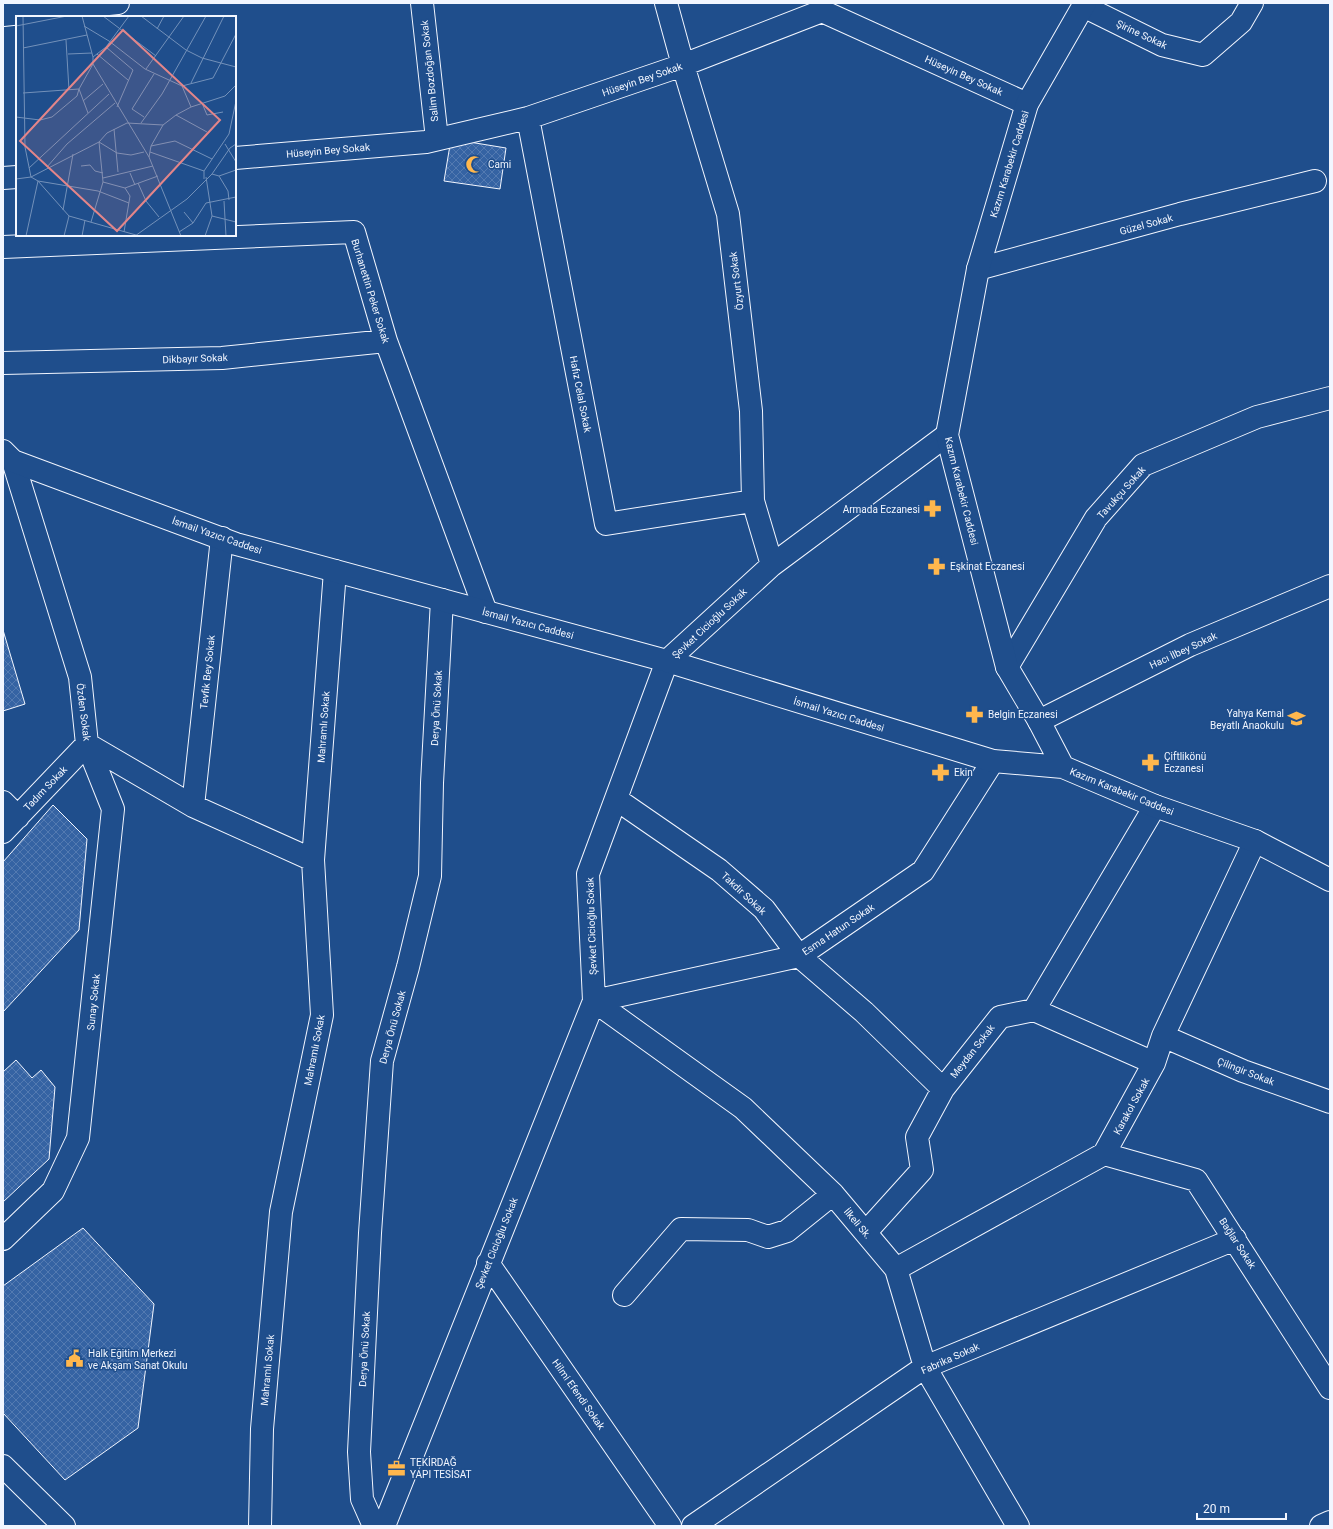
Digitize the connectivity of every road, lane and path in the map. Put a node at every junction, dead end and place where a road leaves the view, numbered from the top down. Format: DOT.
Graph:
graph roads {
  1 [pos="118,3"];
  2 [pos="422,3"];
  3 [pos="666,3"];
  4 [pos="1252,3"];
  5 [pos="1084,4"];
  6 [pos="824,7"];
  7 [pos="3,15"];
  8 [pos="683,65"];
  9 [pos="1027,104"];
  10 [pos="528,118"];
  11 [pos="436,139"];
  12 [pos="236,158"];
  13 [pos="16,177"];
  14 [pos="3,178"];
  15 [pos="1315,181"];
  16 [pos="3,247"];
  17 [pos="978,269"];
  18 [pos="386,341"];
  19 [pos="3,363"];
  20 [pos="1330,398"];
  21 [pos="947,435"];
  22 [pos="8,456"];
  23 [pos="753,501"];
  24 [pos="222,538"];
  25 [pos="772,565"];
  26 [pos="335,571"];
  27 [pos="1330,586"];
  28 [pos="442,600"];
  29 [pos="486,612"];
  30 [pos="667,661"];
  31 [pos="1007,667"];
  32 [pos="1039,721"];
  33 [pos="87,744"];
  34 [pos="993,761"];
  35 [pos="1063,767"];
  36 [pos="616,798"];
  37 [pos="193,806"];
  38 [pos="1155,806"];
  39 [pos="8,817"];
  40 [pos="1255,841"];
  41 [pos="313,860"];
  42 [pos="1330,880"];
  43 [pos="799,956"];
  44 [pos="594,1001"];
  45 [pos="1034,1010"];
  46 [pos="1164,1036"];
  47 [pos="1154,1063"];
  48 [pos="943,1089"];
  49 [pos="1330,1102"];
  50 [pos="1104,1154"];
  51 [pos="833,1194"];
  52 [pos="866,1232"];
  53 [pos="3,1239"];
  54 [pos="1235,1239"];
  55 [pos="488,1263"];
  56 [pos="896,1269"];
  57 [pos="624,1295"];
  58 [pos="925,1367"];
  59 [pos="1330,1388"];
  60 [pos="3,1466"];
  61 [pos="1330,1522"];
  62 [pos="64,1526"];
  63 [pos="260,1526"];
  64 [pos="374,1526"];
  65 [pos="384,1526"];
  66 [pos="670,1526"];
  67 [pos="693,1526"];
  68 [pos="1018,1526"];
  69 [pos="1321,1526"];
  1 -- 7 [label="street"];
  2 -- 11 [label="street, Salim Bozdoğan Sokak"];
  3 -- 8 [label="street, Özyurt Sokak"];
  4 -- 5 [label="street, Şirine Sokak"];
  5 -- 9 [label="street, Kazım Karabekir Caddesi"];
  6 -- 8 [label="street, Hüseyin Bey Sokak"];
  6 -- 9 [label="street, Hüseyin Bey Sokak"];
  8 -- 10 [label="street, Hüseyin Bey Sokak"];
  8 -- 23 [label="street, Özyurt Sokak"];
  9 -- 17 [label="street, Kazım Karabekir Caddesi"];
  10 -- 11 [label="street, Hüseyin Bey Sokak"];
  10 -- 23 [label="street, Hafız Celal Sokak"];
  11 -- 12 [label="street, Hüseyin Bey Sokak"];
  13 -- 14 [label="street"];
  15 -- 17 [label="street, Güzel Sokak"];
  16 -- 18 [label="street, Burhanettin Peker Sokak"];
  17 -- 21 [label="street, Kazım Karabekir Caddesi"];
  18 -- 19 [label="street, Dikbayır Sokak"];
  18 -- 29 [label="street, Burhanettin Peker Sokak"];
  20 -- 31 [label="street, Tavukçu Sokak"];
  21 -- 25 [label="street, Şevket Cicioğlu Sokak"];
  21 -- 31 [label="street, Kazım Karabekir Caddesi"];
  22 -- 24 [label="street, İsmail Yazıcı Caddesi"];
  22 -- 33 [label="street, Özden Sokak"];
  23 -- 25 [label="street, Özyurt Sokak"];
  24 -- 26 [label="street, İsmail Yazıcı Caddesi"];
  24 -- 37 [label="street, Tevfik Bey Sokak"];
  25 -- 30 [label="street, Şevket Cicioğlu Sokak"];
  26 -- 28 [label="street, İsmail Yazıcı Caddesi"];
  26 -- 41 [label="street, Mahramlı Sokak"];
  27 -- 32 [label="street, Hacı İlbey Sokak"];
  28 -- 29 [label="street, İsmail Yazıcı Caddesi"];
  28 -- 64 [label="street, Derya Önü Sokak"];
  29 -- 30 [label="street, İsmail Yazıcı Caddesi"];
  30 -- 34 [label="street, İsmail Yazıcı Caddesi"];
  30 -- 36 [label="street, Şevket Cicioğlu Sokak"];
  31 -- 32 [label="street, Kazım Karabekir Caddesi"];
  32 -- 35 [label="street, Kazım Karabekir Caddesi"];
  33 -- 37 [label="street, Özden Sokak"];
  33 -- 39 [label="street, Tadım Sokak"];
  33 -- 53 [label="street, Sunay Sokak"];
  34 -- 35 [label="street, İsmail Yazıcı Caddesi"];
  34 -- 43 [label="street, Esma Hatun Sokak"];
  35 -- 38 [label="street, Kazım Karabekir Caddesi"];
  36 -- 43 [label="street, Takdir Sokak"];
  36 -- 44 [label="street, Şevket Cicioğlu Sokak"];
  37 -- 41 [label="street, Özden Sokak"];
  38 -- 40 [label="street, Kazım Karabekir Caddesi"];
  38 -- 45 [label="street"];
  40 -- 42 [label="street, Kazım Karabekir Caddesi"];
  40 -- 46 [label="street, Karakol Sokak"];
  41 -- 63 [label="street, Mahramlı Sokak"];
  43 -- 44 [label="street, Esma Hatun Sokak"];
  43 -- 48 [label="street, Takdir Sokak"];
  44 -- 51 [label="street, İlkeli Sk."];
  44 -- 55 [label="street, Şevket Cicioğlu Sokak"];
  45 -- 47 [label="street"];
  45 -- 48 [label="street, Meydan Sokak"];
  46 -- 47 [label="street, Karakol Sokak"];
  46 -- 49 [label="street, Çilingir Sokak"];
  47 -- 50 [label="street, Karakol Sokak"];
  48 -- 52 [label="street, Meydan Sokak"];
  50 -- 54 [label="street, Bağlar Sokak"];
  50 -- 56 [label="street"];
  51 -- 52 [label="street, İlkeli Sk."];
  51 -- 57 [label="street"];
  52 -- 56 [label="street, İlkeli Sk."];
  54 -- 58 [label="street, Fabrika Sokak"];
  54 -- 59 [label="street, Bağlar Sokak"];
  55 -- 65 [label="street, Şevket Cicioğlu Sokak"];
  55 -- 66 [label="street, Hilmi Efendi Sokak"];
  56 -- 58 [label="street, İlkeli Sk."];
  58 -- 67 [label="street, Fabrika Sokak"];
  58 -- 68 [label="street, İlkeli Sk."];
  60 -- 62 [label="street"];
  61 -- 69 [label="street"];
}
